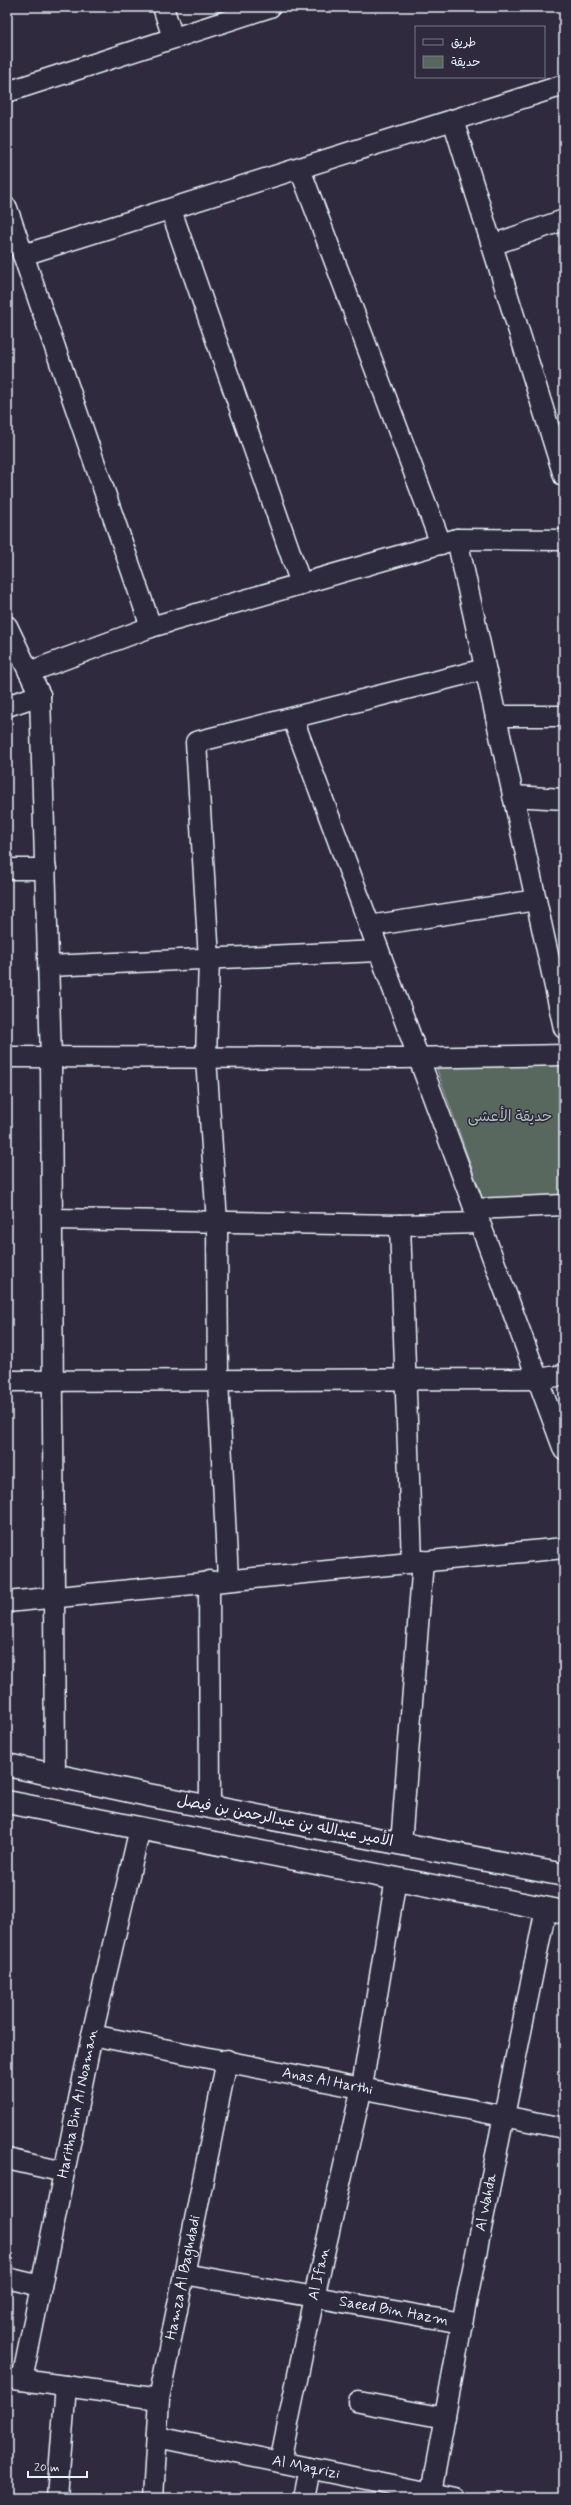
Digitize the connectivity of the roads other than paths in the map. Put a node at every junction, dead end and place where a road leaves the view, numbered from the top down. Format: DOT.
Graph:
graph roads {
  1 [pos="163,7"];
  2 [pos="270,7"];
  3 [pos="174,38"];
  4 [pos="564,85"];
  5 [pos="7,92"];
  6 [pos="453,120"];
  7 [pos="300,169"];
  8 [pos="7,208"];
  9 [pos="171,210"];
  10 [pos="564,220"];
  11 [pos="492,245"];
  12 [pos="23,255"];
  13 [pos="564,476"];
  14 [pos="564,540"];
  15 [pos="449,542"];
  16 [pos="301,584"];
  17 [pos="7,626"];
  18 [pos="151,627"];
  19 [pos="486,669"];
  20 [pos="29,672"];
  21 [pos="40,695"];
  22 [pos="7,706"];
  23 [pos="496,716"];
  24 [pos="564,716"];
  25 [pos="293,719"];
  26 [pos="513,796"];
  27 [pos="564,799"];
  28 [pos="7,869"];
  29 [pos="46,869"];
  30 [pos="536,900"];
  31 [pos="369,926"];
  32 [pos="378,951"];
  33 [pos="209,958"];
  34 [pos="49,966"];
  35 [pos="564,1028"];
  36 [pos="564,1055"];
  37 [pos="7,1057"];
  38 [pos="52,1058"];
  39 [pos="206,1058"];
  40 [pos="417,1058"];
  41 [pos="564,1205"];
  42 [pos="477,1216"];
  43 [pos="52,1219"];
  44 [pos="217,1222"];
  45 [pos="400,1225"];
  46 [pos="564,1375"];
  47 [pos="406,1379"];
  48 [pos="538,1379"];
  49 [pos="218,1380"];
  50 [pos="7,1381"];
  51 [pos="53,1381"];
  52 [pos="564,1450"];
  53 [pos="564,1548"];
  54 [pos="418,1561"];
  55 [pos="219,1580"];
  56 [pos="55,1596"];
  57 [pos="7,1602"];
  58 [pos="7,1765"];
  59 [pos="56,1775"];
  60 [pos="7,1802"];
  61 [pos="210,1807"];
  62 [pos="140,1828"];
  63 [pos="401,1844"];
  64 [pos="564,1875"];
  65 [pos="396,1878"];
  66 [pos="555,1910"];
  67 [pos="92,2035"];
  68 [pos="227,2060"];
  69 [pos="362,2087"];
  70 [pos="504,2116"];
  71 [pos="564,2128"];
  72 [pos="7,2159"];
  73 [pos="64,2172"];
  74 [pos="184,2274"];
  75 [pos="7,2278"];
  76 [pos="41,2286"];
  77 [pos="314,2297"];
  78 [pos="462,2323"];
  79 [pos="15,2379"];
  80 [pos="66,2386"];
  81 [pos="159,2399"];
  82 [pos="359,2402"];
  83 [pos="445,2418"];
  84 [pos="157,2436"];
  85 [pos="280,2462"];
  86 [pos="310,2468"];
  87 [pos="430,2496"];
  88 [pos="57,2498"];
  89 [pos="153,2498"];
  90 [pos="304,2498"];
  91 [pos="455,2498"];
  1 -- 3 [label="street"];
  2 -- 3 [label="street"];
  3 -- 5 [label="street"];
  4 -- 6 [label="street"];
  6 -- 7 [label="street"];
  6 -- 11 [label="street"];
  7 -- 9 [label="street"];
  7 -- 15 [label="street"];
  8 -- 12 [label="street"];
  9 -- 12 [label="street"];
  9 -- 16 [label="street"];
  10 -- 11 [label="street"];
  11 -- 13 [label="street"];
  12 -- 18 [label="street"];
  14 -- 15 [label="street"];
  15 -- 16 [label="street"];
  15 -- 19 [label="street"];
  16 -- 18 [label="street"];
  17 -- 20 [label="street"];
  18 -- 20 [label="street"];
  19 -- 23 [label="street"];
  19 -- 25 [label="street"];
  20 -- 21 [label="street"];
  21 -- 22 [label="street"];
  21 -- 29 [label="street"];
  23 -- 24 [label="street"];
  23 -- 26 [label="street"];
  25 -- 31 [label="street"];
  25 -- 33 [label="street"];
  26 -- 27 [label="street"];
  26 -- 30 [label="street"];
  28 -- 29 [label="street"];
  29 -- 34 [label="street"];
  30 -- 31 [label="street"];
  30 -- 35 [label="street"];
  31 -- 32 [label="street"];
  32 -- 33 [label="street"];
  32 -- 40 [label="street"];
  33 -- 34 [label="street"];
  33 -- 39 [label="street"];
  34 -- 38 [label="street"];
  36 -- 40 [label="street"];
  37 -- 38 [label="street"];
  38 -- 39 [label="street"];
  38 -- 43 [label="street"];
  39 -- 40 [label="street"];
  39 -- 44 [label="street"];
  40 -- 42 [label="street"];
  41 -- 42 [label="street"];
  42 -- 45 [label="street"];
  42 -- 48 [label="street"];
  43 -- 44 [label="street"];
  43 -- 51 [label="street"];
  44 -- 45 [label="street"];
  44 -- 49 [label="street"];
  45 -- 47 [label="street"];
  46 -- 48 [label="street"];
  47 -- 48 [label="street"];
  47 -- 49 [label="street"];
  47 -- 54 [label="street"];
  48 -- 52 [label="street"];
  49 -- 51 [label="street"];
  49 -- 55 [label="street"];
  50 -- 51 [label="street"];
  51 -- 56 [label="street"];
  53 -- 54 [label="street"];
  54 -- 55 [label="street"];
  54 -- 63 [label="street"];
  55 -- 56 [label="street"];
  55 -- 61 [label="street"];
  56 -- 57 [label="street"];
  56 -- 59 [label="street"];
  58 -- 59 [label="main road, الأمير عبدالله بن عبدالرحمن بن فيصل"];
  59 -- 61 [label="main road, الأمير عبدالله بن عبدالرحمن بن فيصل"];
  60 -- 62 [label="main road"];
  61 -- 63 [label="main road, الأمير عبدالله بن عبدالرحمن بن فيصل"];
  62 -- 65 [label="main road"];
  62 -- 67 [label="street, Haritha Bin Al Noaman"];
  63 -- 64 [label="main road, الأمير عبدالله بن عبدالرحمن بن فيصل"];
  65 -- 66 [label="main road"];
  65 -- 69 [label="street, Al Ifan"];
  66 -- 70 [label="street, Al Wahda"];
  67 -- 68 [label="street, Anas Al Harthi"];
  67 -- 73 [label="street, Haritha Bin Al Noaman"];
  68 -- 69 [label="street, Anas Al Harthi"];
  68 -- 74 [label="street, Hamza Al Baghdadi"];
  69 -- 70 [label="street, Anas Al Harthi"];
  69 -- 77 [label="street, Al Ifan"];
  70 -- 71 [label="street, Anas Al Harthi"];
  70 -- 78 [label="street, Al Wahda"];
  72 -- 73 [label="street"];
  73 -- 76 [label="street, Haritha Bin Al Noaman"];
  74 -- 77 [label="street, Saeed Bin Hazm"];
  74 -- 81 [label="street, Hamza Al Baghdadi"];
  75 -- 76 [label="street"];
  76 -- 79 [label="street, Haritha Bin Al Noaman"];
  77 -- 78 [label="street, Saeed Bin Hazm"];
  77 -- 85 [label="street, Al Ifan"];
  78 -- 83 [label="street, Al Wahda"];
  79 -- 80 [label="street"];
  80 -- 81 [label="street"];
  80 -- 88 [label="street"];
  81 -- 84 [label="street, Hamza Al Baghdadi"];
  82 -- 83 [label="street"];
  83 -- 87 [label="street, Al Wahda"];
  84 -- 85 [label="street, Al Maqrizi"];
  84 -- 89 [label="street, Hamza Al Baghdadi"];
  85 -- 86 [label="street, Al Maqrizi"];
  86 -- 87 [label="street, Al Maqrizi"];
  86 -- 90 [label="street"];
  87 -- 91 [label="street, Al Maqrizi"];
}
